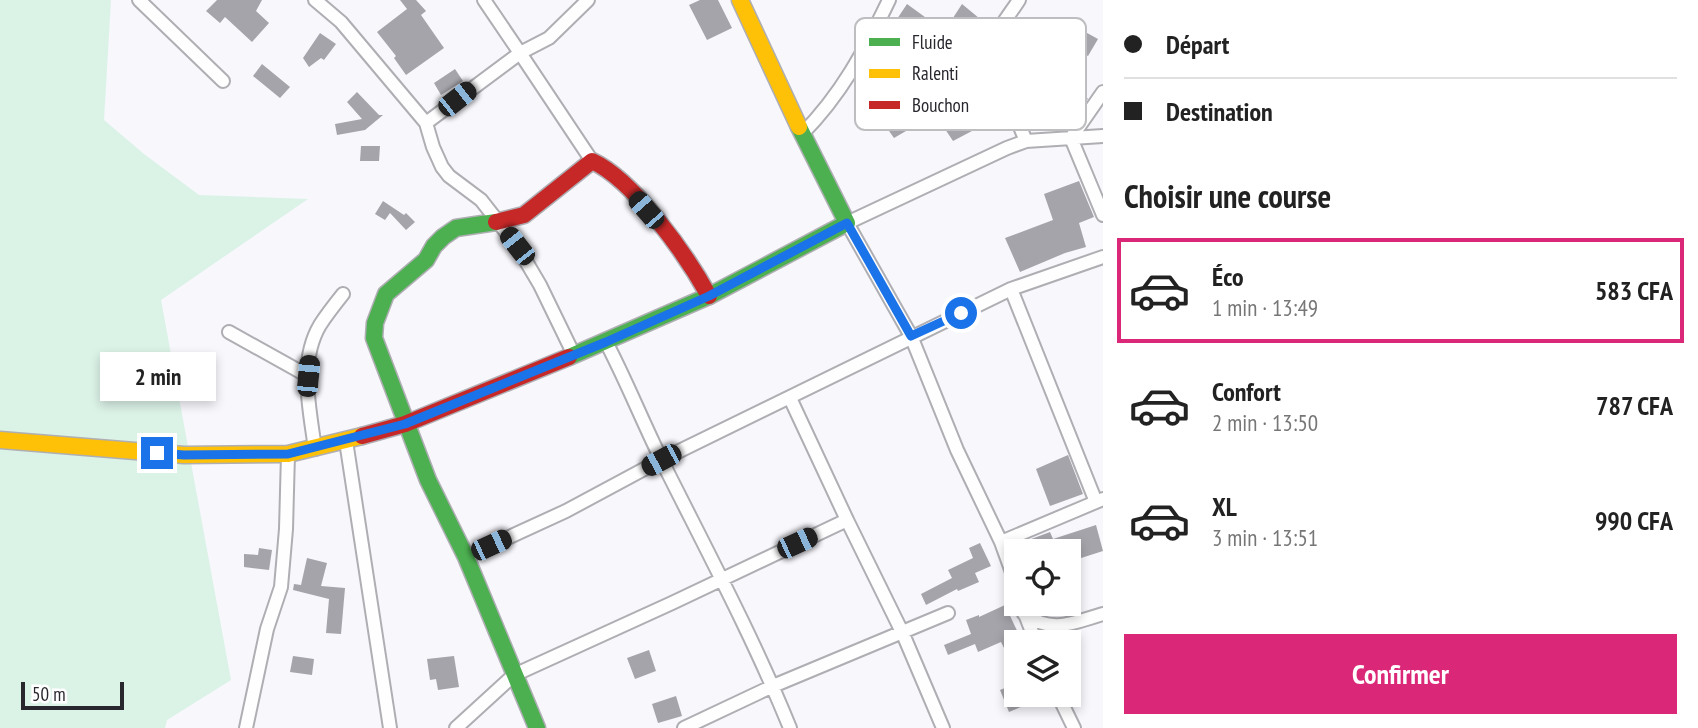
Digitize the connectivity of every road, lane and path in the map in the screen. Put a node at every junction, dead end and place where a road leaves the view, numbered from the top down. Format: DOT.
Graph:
graph roads {
  1 [pos="139,0"];
  2 [pos="315,0"];
  3 [pos="484,0"];
  4 [pos="588,0"];
  5 [pos="740,0"];
  6 [pos="888,0"];
  7 [pos="1019,0"];
  8 [pos="879,18"];
  9 [pos="1007,18"];
  10 [pos="520,53"];
  11 [pos="855,67"];
  12 [pos="223,81"];
  13 [pos="1103,92"];
  14 [pos="1086,116"];
  15 [pos="426,122"];
  16 [pos="1021,130"];
  17 [pos="1077,130"];
  18 [pos="802,134"];
  19 [pos="1103,136"];
  20 [pos="1071,138"];
  21 [pos="1026,141"];
  22 [pos="592,162"];
  23 [pos="1103,215"];
  24 [pos="498,222"];
  25 [pos="847,223"];
  26 [pos="1103,257"];
  27 [pos="1011,289"];
  28 [pos="343,294"];
  29 [pos="709,296"];
  30 [pos="229,332"];
  31 [pos="911,336"];
  32 [pos="606,342"];
  33 [pos="574,355"];
  34 [pos="308,376"];
  35 [pos="790,398"];
  36 [pos="405,424"];
  37 [pos="0,440"];
  38 [pos="346,441"];
  39 [pos="315,449"];
  40 [pos="288,454"];
  41 [pos="661,460"];
  42 [pos="1099,500"];
  43 [pos="847,520"];
  44 [pos="1000,542"];
  45 [pos="1004,552"];
  46 [pos="466,557"];
  47 [pos="722,578"];
  48 [pos="948,613"];
  49 [pos="1103,614"];
  50 [pos="1030,616"];
  51 [pos="902,634"];
  52 [pos="514,675"];
  53 [pos="773,686"];
  54 [pos="1064,707"];
  55 [pos="246,728"];
  56 [pos="390,728"];
  57 [pos="456,728"];
  58 [pos="537,728"];
  59 [pos="684,728"];
  60 [pos="790,728"];
  61 [pos="943,728"];
  62 [pos="1074,728"];
  1 -- 12 [label="street"];
  2 -- 15 [label="street"];
  3 -- 10 [label="street"];
  4 -- 10 [label="street"];
  5 -- 18 [label="street"];
  6 -- 8 [label="street"];
  7 -- 9 [label="street"];
  10 -- 15 [label="street"];
  10 -- 22 [label="street"];
  11 -- 18 [label="street"];
  13 -- 14 [label="street"];
  15 -- 24 [label="street"];
  16 -- 21 [label="street"];
  17 -- 20 [label="street"];
  18 -- 25 [label="street"];
  19 -- 20 [label="street"];
  20 -- 21 [label="street"];
  20 -- 23 [label="street"];
  21 -- 25 [label="street"];
  22 -- 24 [label="street"];
  22 -- 29 [label="street"];
  24 -- 33 [label="street"];
  24 -- 36 [label="street"];
  25 -- 29 [label="street"];
  25 -- 31 [label="street"];
  26 -- 27 [label="street"];
  27 -- 31 [label="street"];
  27 -- 42 [label="street"];
  28 -- 34 [label="street"];
  29 -- 32 [label="street"];
  30 -- 34 [label="street"];
  31 -- 35 [label="street"];
  31 -- 44 [label="street"];
  32 -- 33 [label="street"];
  32 -- 41 [label="street"];
  33 -- 36 [label="street"];
  34 -- 39 [label="street"];
  35 -- 41 [label="street"];
  35 -- 43 [label="street"];
  36 -- 38 [label="street"];
  36 -- 46 [label="street"];
  37 -- 40 [label="street"];
  38 -- 39 [label="street"];
  38 -- 56 [label="street"];
  39 -- 40 [label="street"];
  40 -- 55 [label="street"];
  41 -- 46 [label="street"];
  41 -- 47 [label="street"];
  42 -- 44 [label="street"];
  43 -- 47 [label="street"];
  43 -- 51 [label="street"];
  44 -- 45 [label="street"];
  46 -- 52 [label="street"];
  47 -- 52 [label="street"];
  47 -- 53 [label="street"];
  48 -- 51 [label="street"];
  49 -- 50 [label="street"];
  51 -- 53 [label="street"];
  51 -- 61 [label="street"];
  52 -- 57 [label="street"];
  52 -- 58 [label="street"];
  53 -- 59 [label="street"];
  53 -- 60 [label="street"];
  54 -- 62 [label="street"];
}
